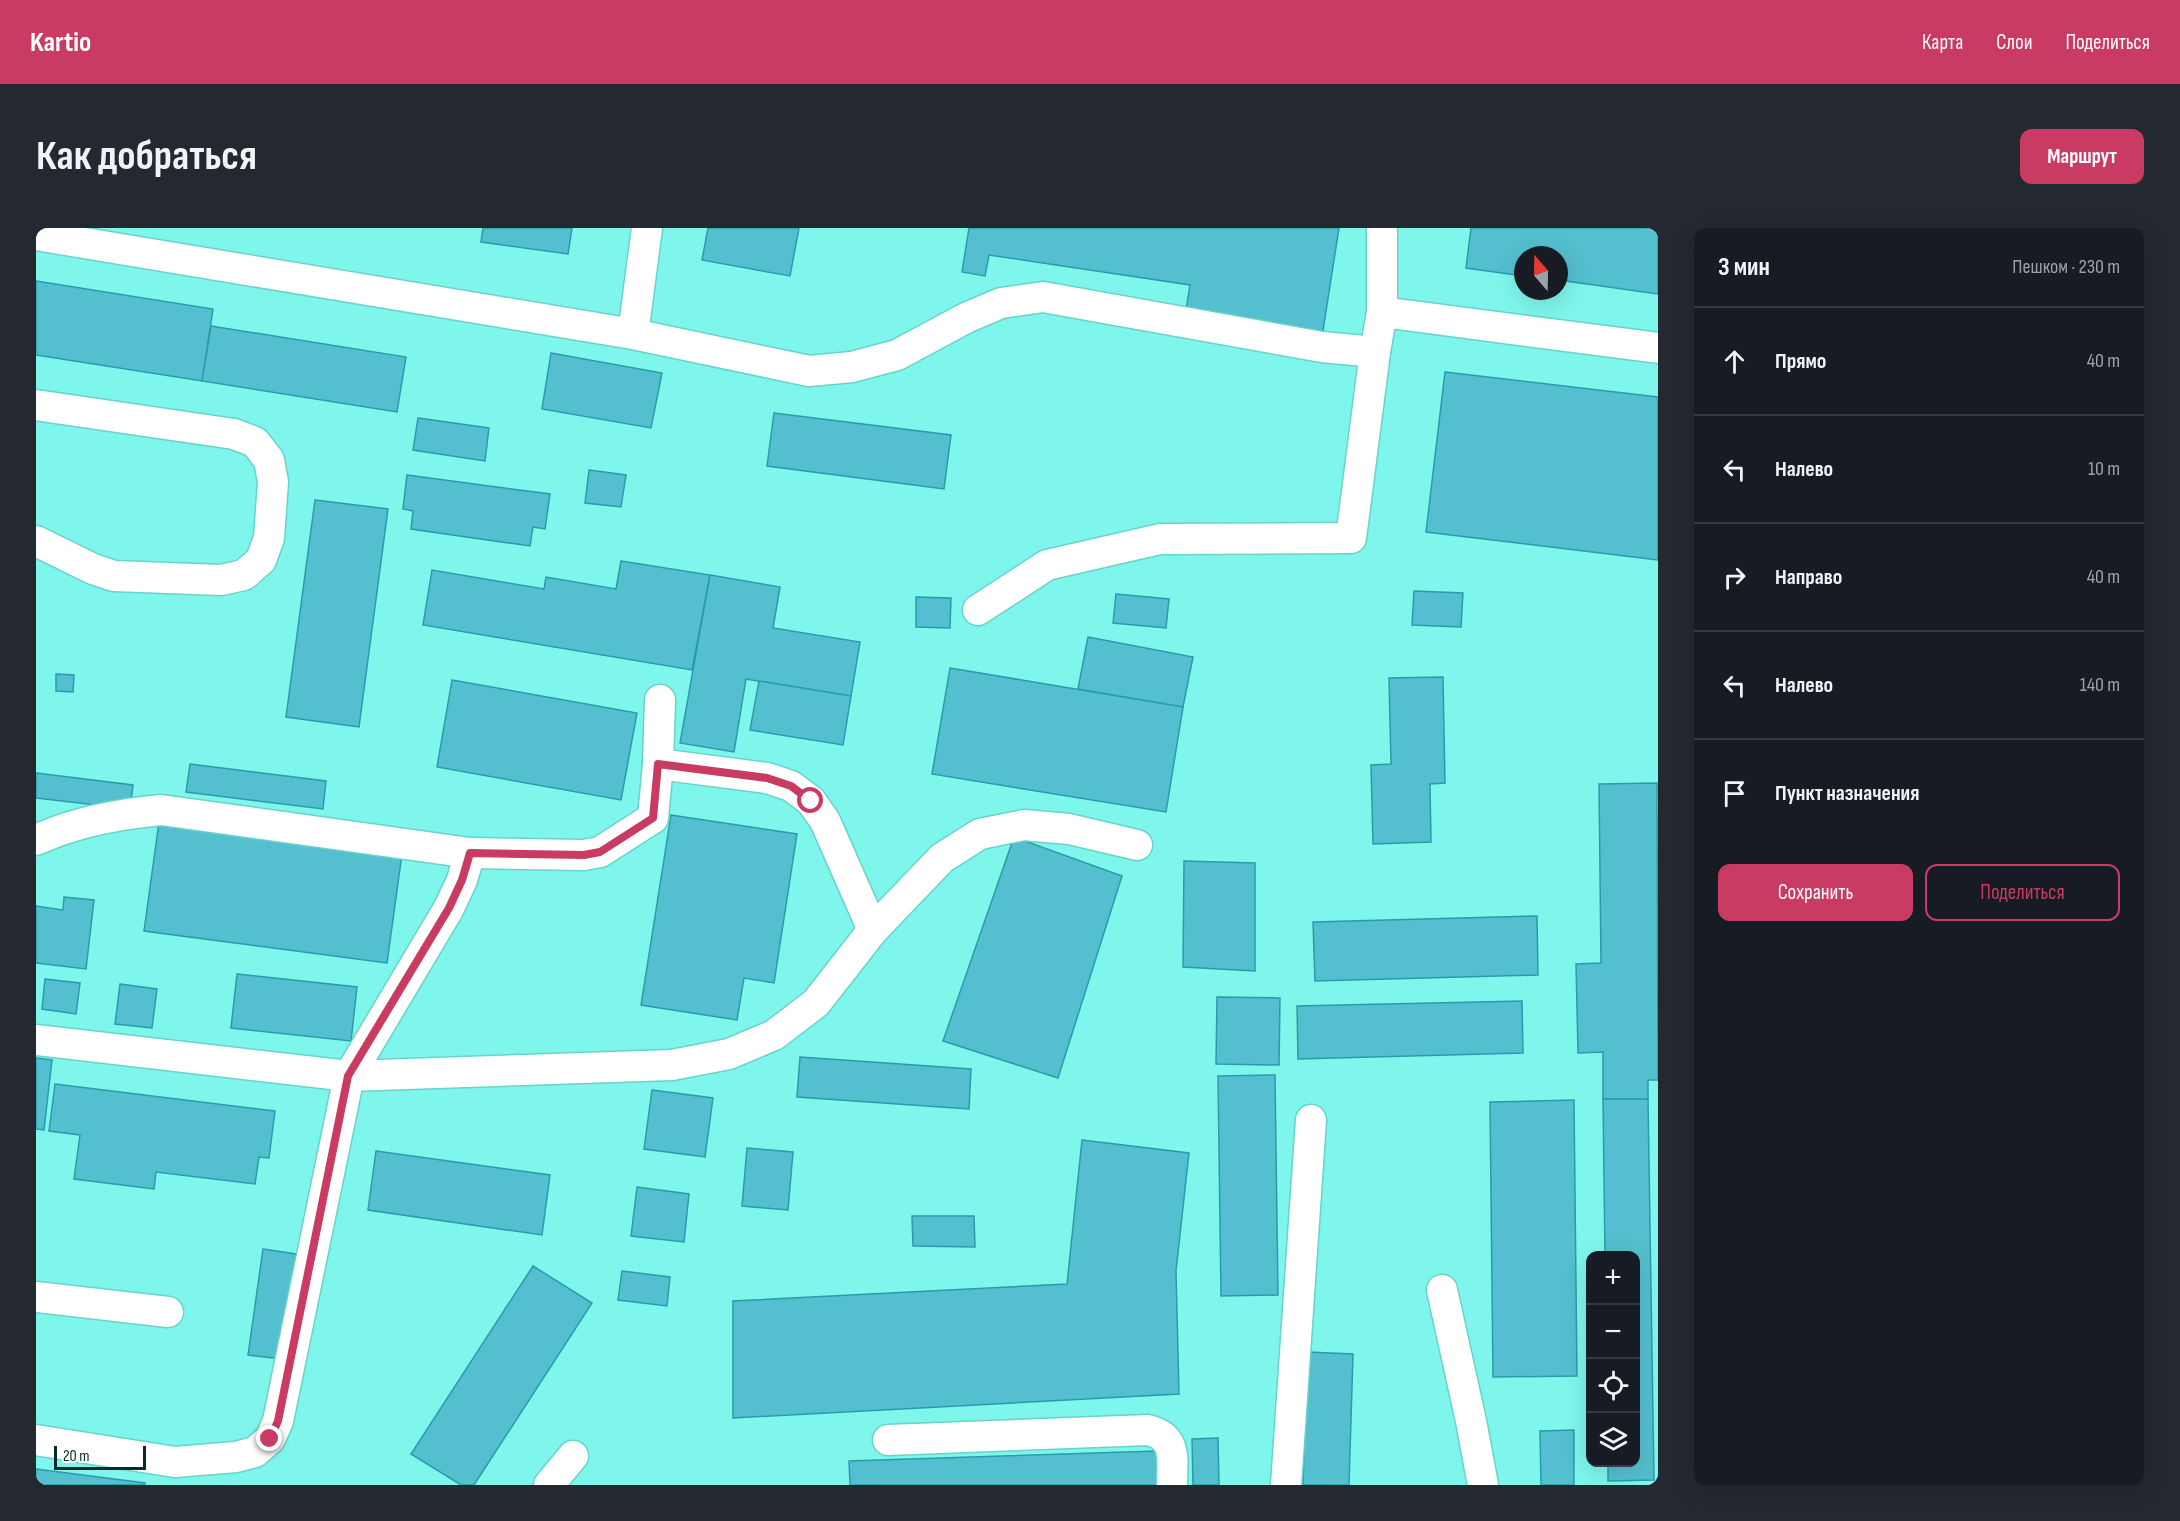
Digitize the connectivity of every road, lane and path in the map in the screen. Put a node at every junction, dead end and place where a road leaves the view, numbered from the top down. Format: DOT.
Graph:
graph roads {
  1 [pos="647,228"];
  2 [pos="1382,228"];
  3 [pos="36,235"];
  4 [pos="1382,312"];
  5 [pos="633,334"];
  6 [pos="1658,348"];
  7 [pos="1376,352"];
  8 [pos="36,405"];
  9 [pos="36,542"];
  10 [pos="978,610"];
  11 [pos="660,700"];
  12 [pos="658,764"];
  13 [pos="36,840"];
  14 [pos="1137,845"];
  15 [pos="470,853"];
  16 [pos="873,930"];
  17 [pos="36,1040"];
  18 [pos="348,1076"];
  19 [pos="1311,1120"];
  20 [pos="1442,1290"];
  21 [pos="36,1297"];
  22 [pos="168,1312"];
  23 [pos="36,1440"];
  24 [pos="888,1440"];
  25 [pos="573,1456"];
  26 [pos="172,1473"];
  27 [pos="549,1485"];
  28 [pos="1172,1485"];
  29 [pos="1286,1485"];
  30 [pos="1483,1485"];
  1 -- 5 [label="lane"];
  2 -- 4 [label="lane"];
  3 -- 5 [label="lane"];
  4 -- 6 [label="lane"];
  4 -- 7 [label="lane"];
  5 -- 7 [label="lane"];
  7 -- 10 [label="lane"];
  8 -- 9 [label="lane"];
  11 -- 12 [label="lane"];
  12 -- 15 [label="lane"];
  12 -- 16 [label="lane"];
  13 -- 15 [label="lane"];
  14 -- 16 [label="lane"];
  15 -- 18 [label="lane"];
  16 -- 18 [label="lane"];
  17 -- 18 [label="lane"];
  18 -- 26 [label="lane"];
  19 -- 29 [label="lane"];
  20 -- 30 [label="lane"];
  21 -- 22 [label="lane"];
  23 -- 26 [label="lane"];
  24 -- 28 [label="lane"];
  25 -- 27 [label="lane"];
}
